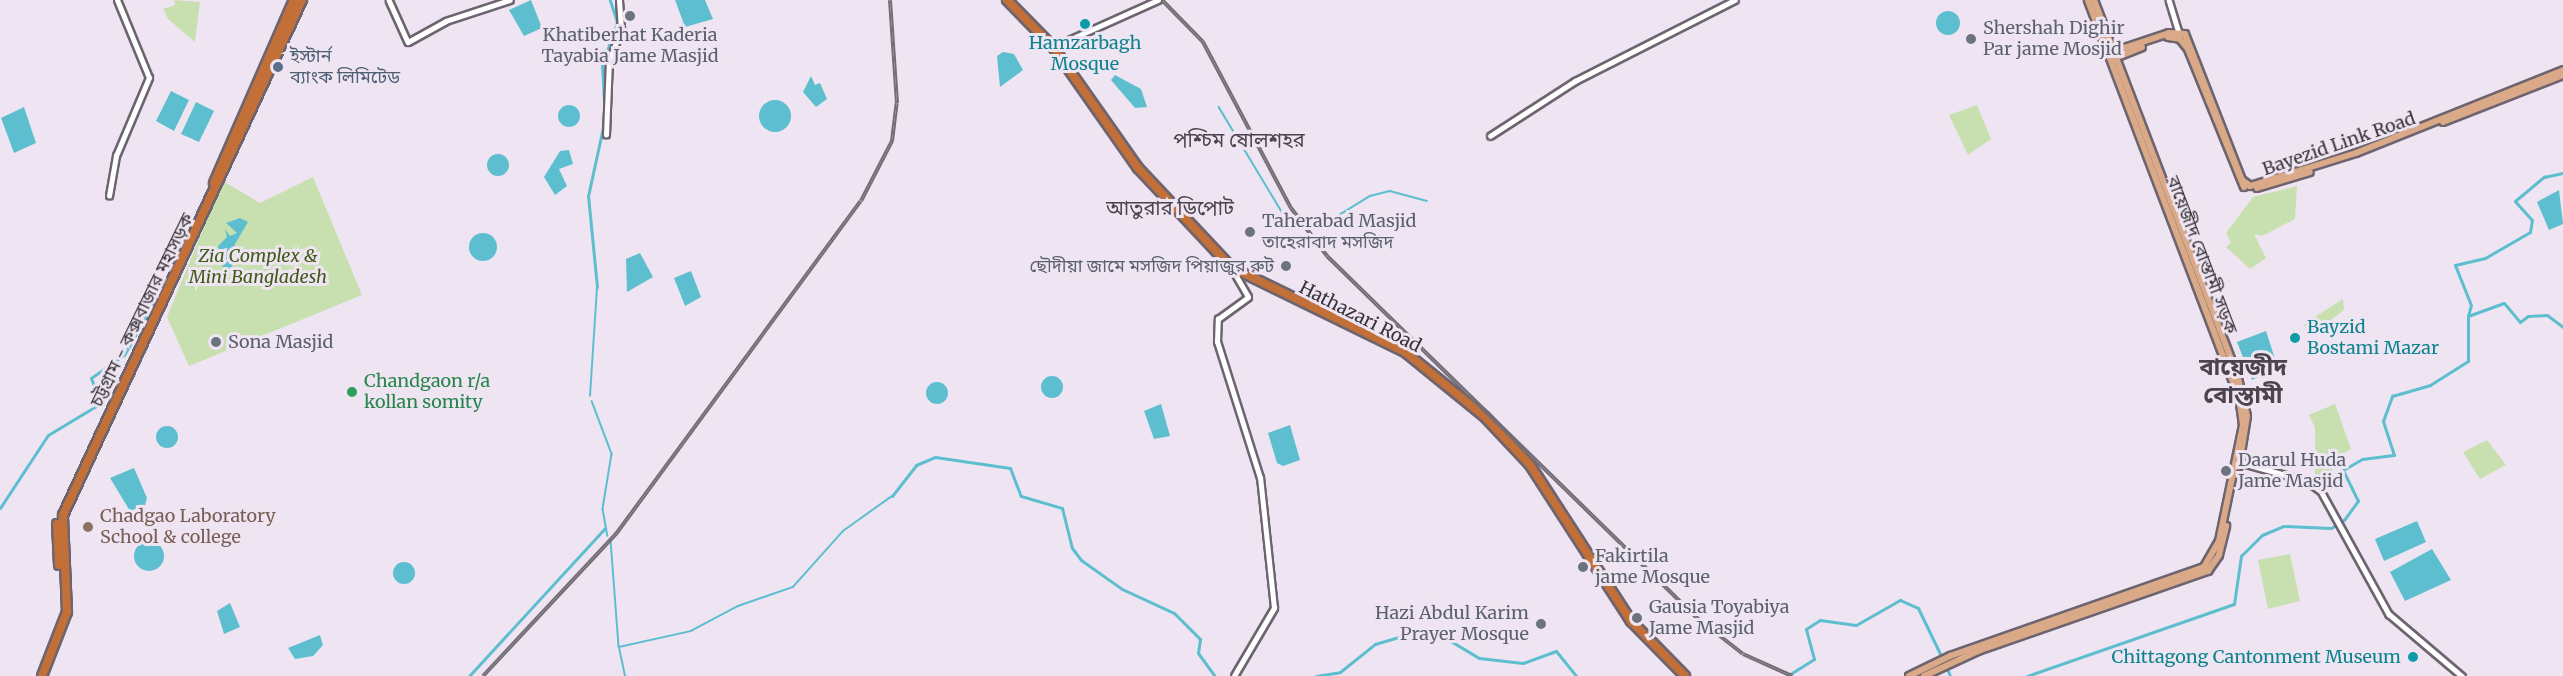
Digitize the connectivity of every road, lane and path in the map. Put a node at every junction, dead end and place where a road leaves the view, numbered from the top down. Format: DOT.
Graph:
graph roads {
  1 [pos="117,0"];
  2 [pos="388,0"];
  3 [pos="510,0"];
  4 [pos="619,0"];
  5 [pos="1006,0"];
  6 [pos="1158,0"];
  7 [pos="1735,0"];
  8 [pos="2088,0"];
  9 [pos="2094,0"];
  10 [pos="2169,0"];
  11 [pos="298,1"];
  12 [pos="2179,32"];
  13 [pos="2170,34"];
  14 [pos="1052,47"];
  15 [pos="2113,55"];
  16 [pos="2563,70"];
  17 [pos="2563,75"];
  18 [pos="606,135"];
  19 [pos="1490,136"];
  20 [pos="109,196"];
  21 [pos="1234,273"];
  22 [pos="2238,462"];
  23 [pos="1940,664"];
  24 [pos="40,676"];
  25 [pos="1234,676"];
  26 [pos="1683,676"];
  27 [pos="1909,676"];
  28 [pos="1924,676"];
  29 [pos="2462,676"];
  1 -- 20 [label="street"];
  2 -- 3 [label="street"];
  4 -- 18 [label="street"];
  5 -- 14 [label="highway, Hathazari Road"];
  6 -- 14 [label="street"];
  7 -- 19 [label="street"];
  8 -- 15 [label="main road, বায়েজীদ বোস্তামী সড়ক"];
  9 -- 15 [label="main road, বায়েজীদ বোস্তামী সড়ক"];
  10 -- 12 [label="street"];
  11 -- 24 [label="highway"];
  12 -- 13 [label="main road"];
  12 -- 16 [label="main road, Bayezid Link Road"];
  13 -- 15 [label="main road"];
  13 -- 17 [label="main road, Bayezid Link Road"];
  14 -- 21 [label="highway, Hathazari Road"];
  14 -- 26 [label="highway, Hathazari Road"];
  15 -- 22 [label="main road, বায়েজীদ বোস্তামী সড়ক"];
  21 -- 25 [label="street"];
  21 -- 26 [label="highway, Hathazari Road"];
  22 -- 23 [label="main road, বায়েজীদ বোস্তামী সড়ক"];
  22 -- 29 [label="street"];
  23 -- 27 [label="main road, বায়েজীদ বোস্তামী সড়ক"];
  23 -- 28 [label="main road, বায়েজীদ বোস্তামী সড়ক"];
}
